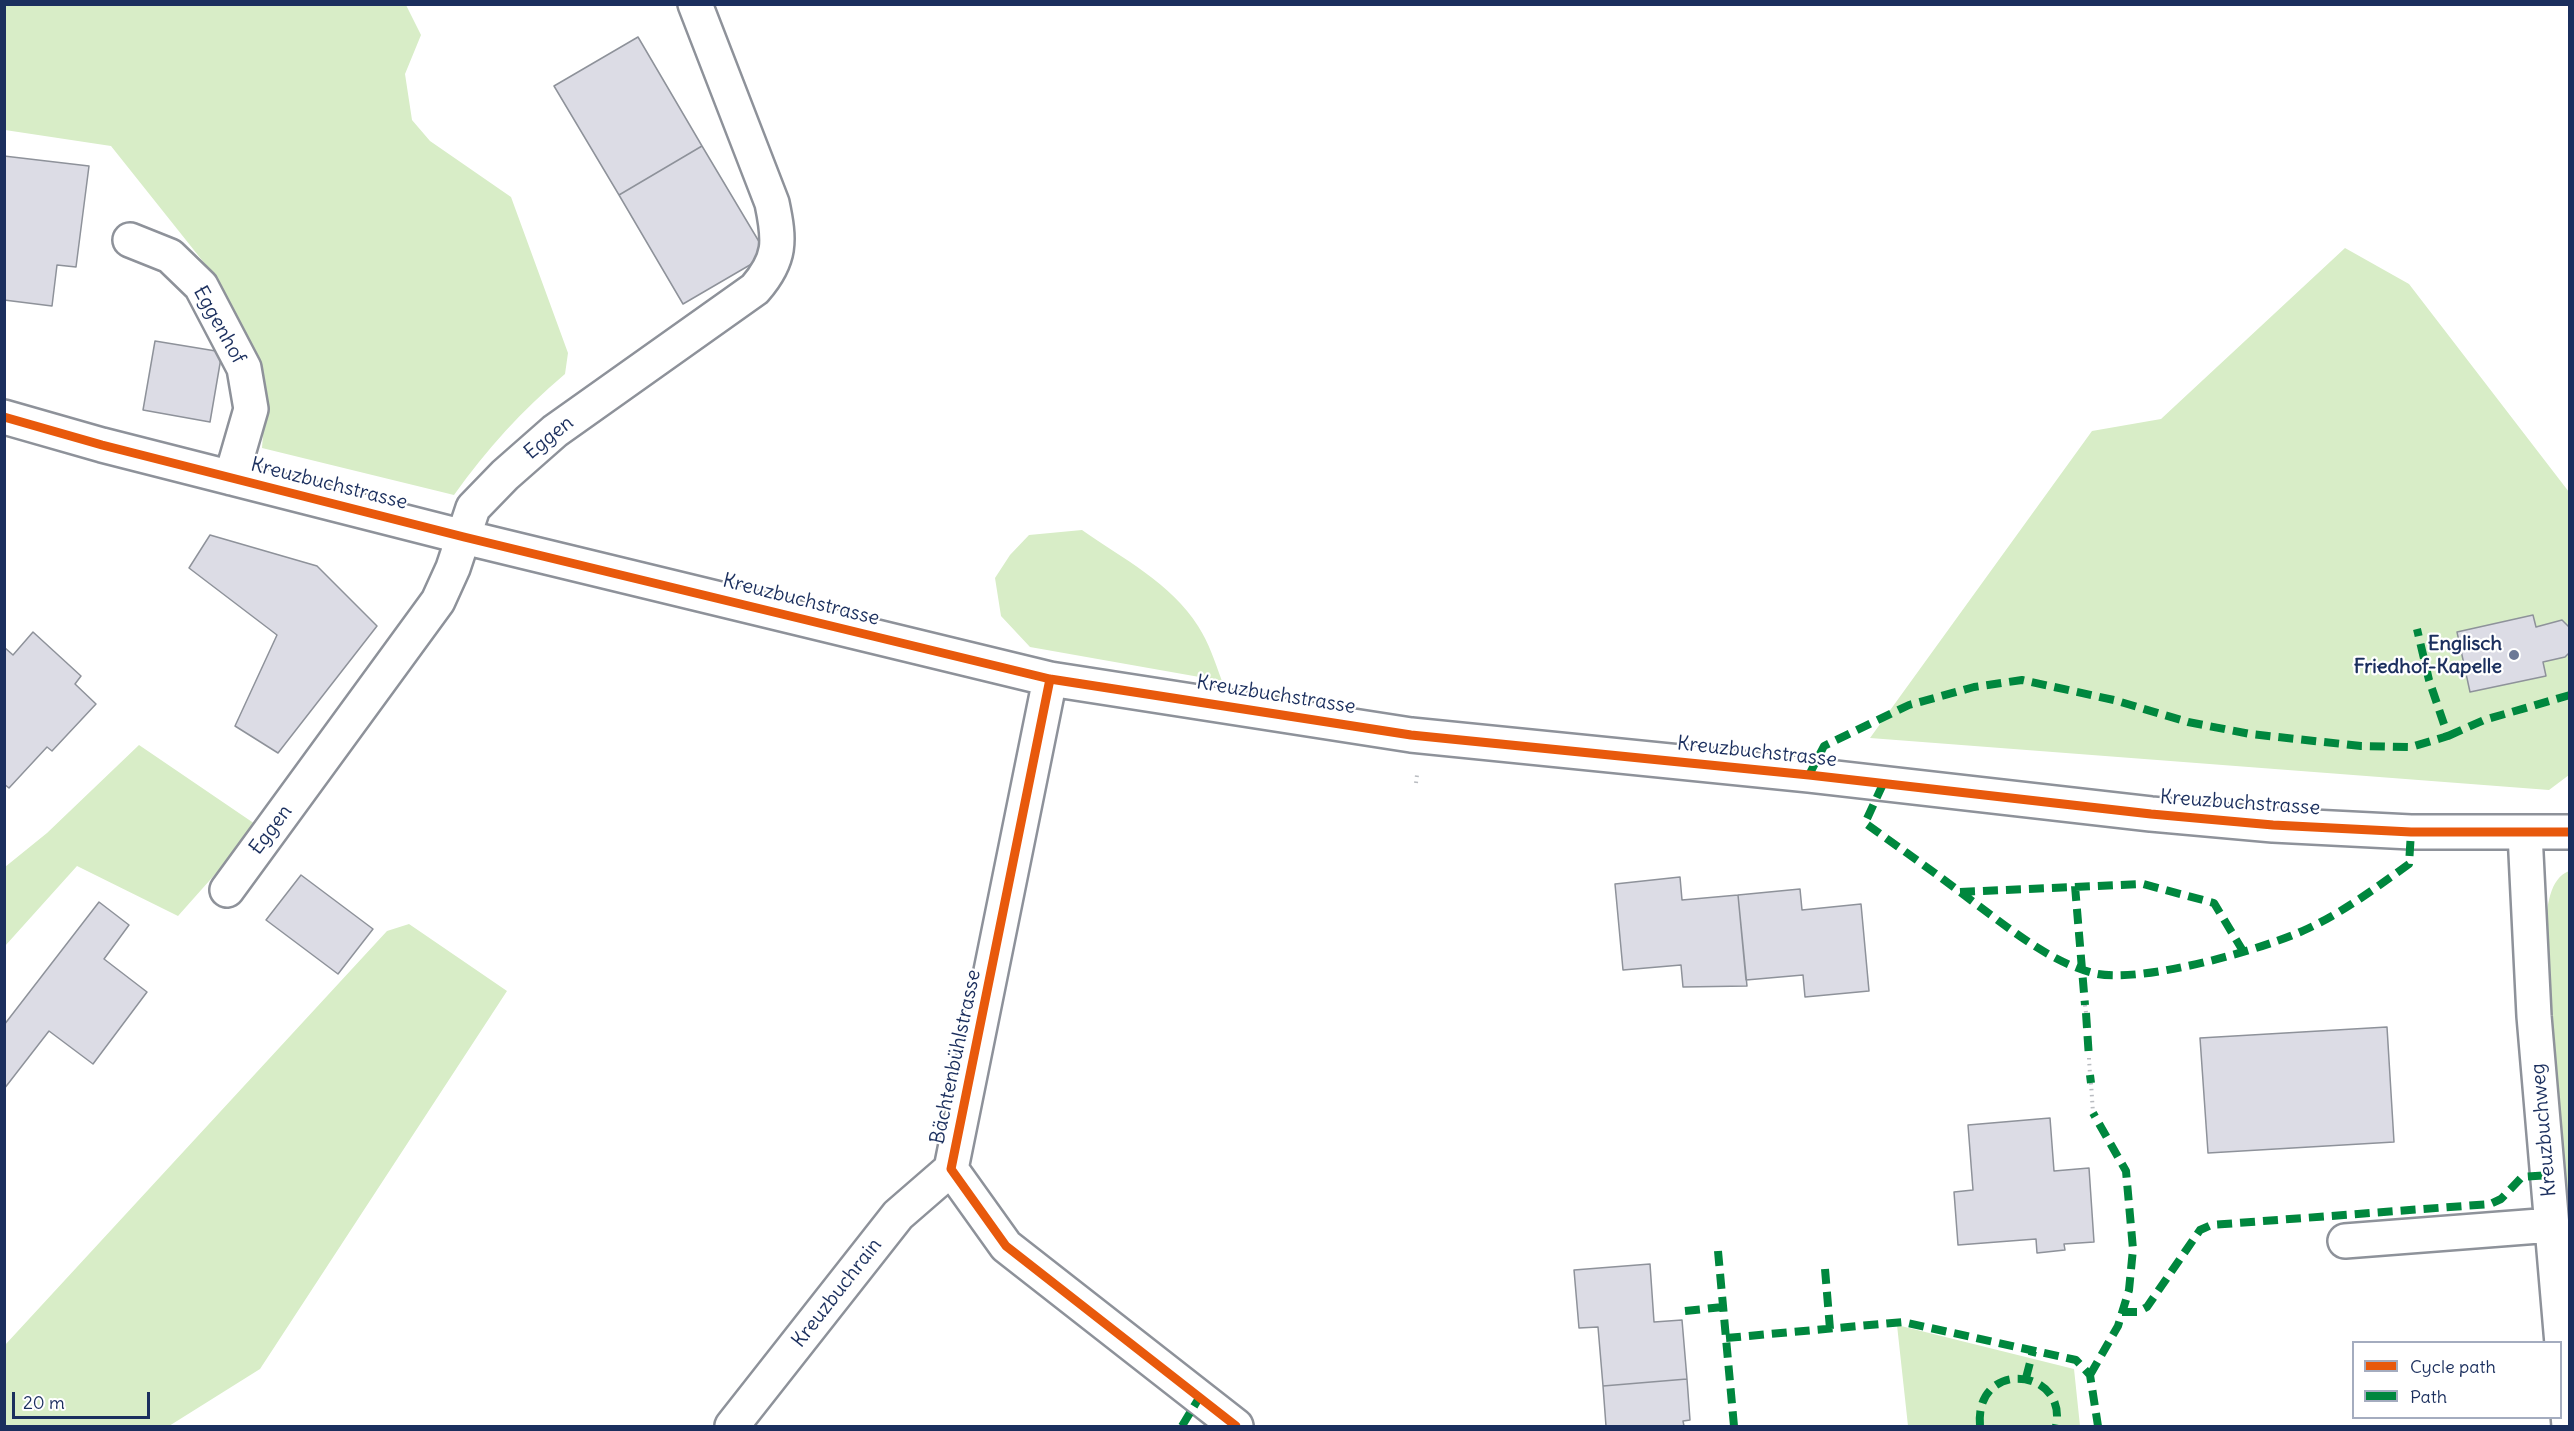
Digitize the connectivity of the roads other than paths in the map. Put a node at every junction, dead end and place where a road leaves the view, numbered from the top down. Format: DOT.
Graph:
graph roads {
  1 [pos="695,4"];
  2 [pos="130,240"];
  3 [pos="4,417"];
  4 [pos="231,478"];
  5 [pos="464,537"];
  6 [pos="1050,679"];
  7 [pos="2570,832"];
  8 [pos="2525,833"];
  9 [pos="226,890"];
  10 [pos="951,1169"];
  11 [pos="2552,1225"];
  12 [pos="2345,1241"];
  13 [pos="2562,1341"];
  14 [pos="2562,1343"];
  15 [pos="732,1426"];
  16 [pos="1236,1426"];
  17 [pos="2569,1426"];
  1 -- 5 [label="street, Eggen"];
  2 -- 4 [label="street, Eggenhof"];
  3 -- 4 [label="street, Kreuzbuchstrasse"];
  4 -- 5 [label="street, Kreuzbuchstrasse"];
  5 -- 6 [label="street, Kreuzbuchstrasse"];
  5 -- 9 [label="street, Eggen"];
  6 -- 8 [label="street, Kreuzbuchstrasse"];
  6 -- 10 [label="street, Bächtenbühlstrasse"];
  7 -- 8 [label="street, Kreuzbuchstrasse"];
  8 -- 11 [label="street, Kreuzbuchweg"];
  10 -- 15 [label="street, Kreuzbuchrain"];
  10 -- 16 [label="street, Bächtenbühlstrasse"];
  11 -- 12 [label="street"];
  11 -- 13 [label="street, Kreuzbuchweg"];
  14 -- 17 [label="street, Kreuzbuchweg"];
}
